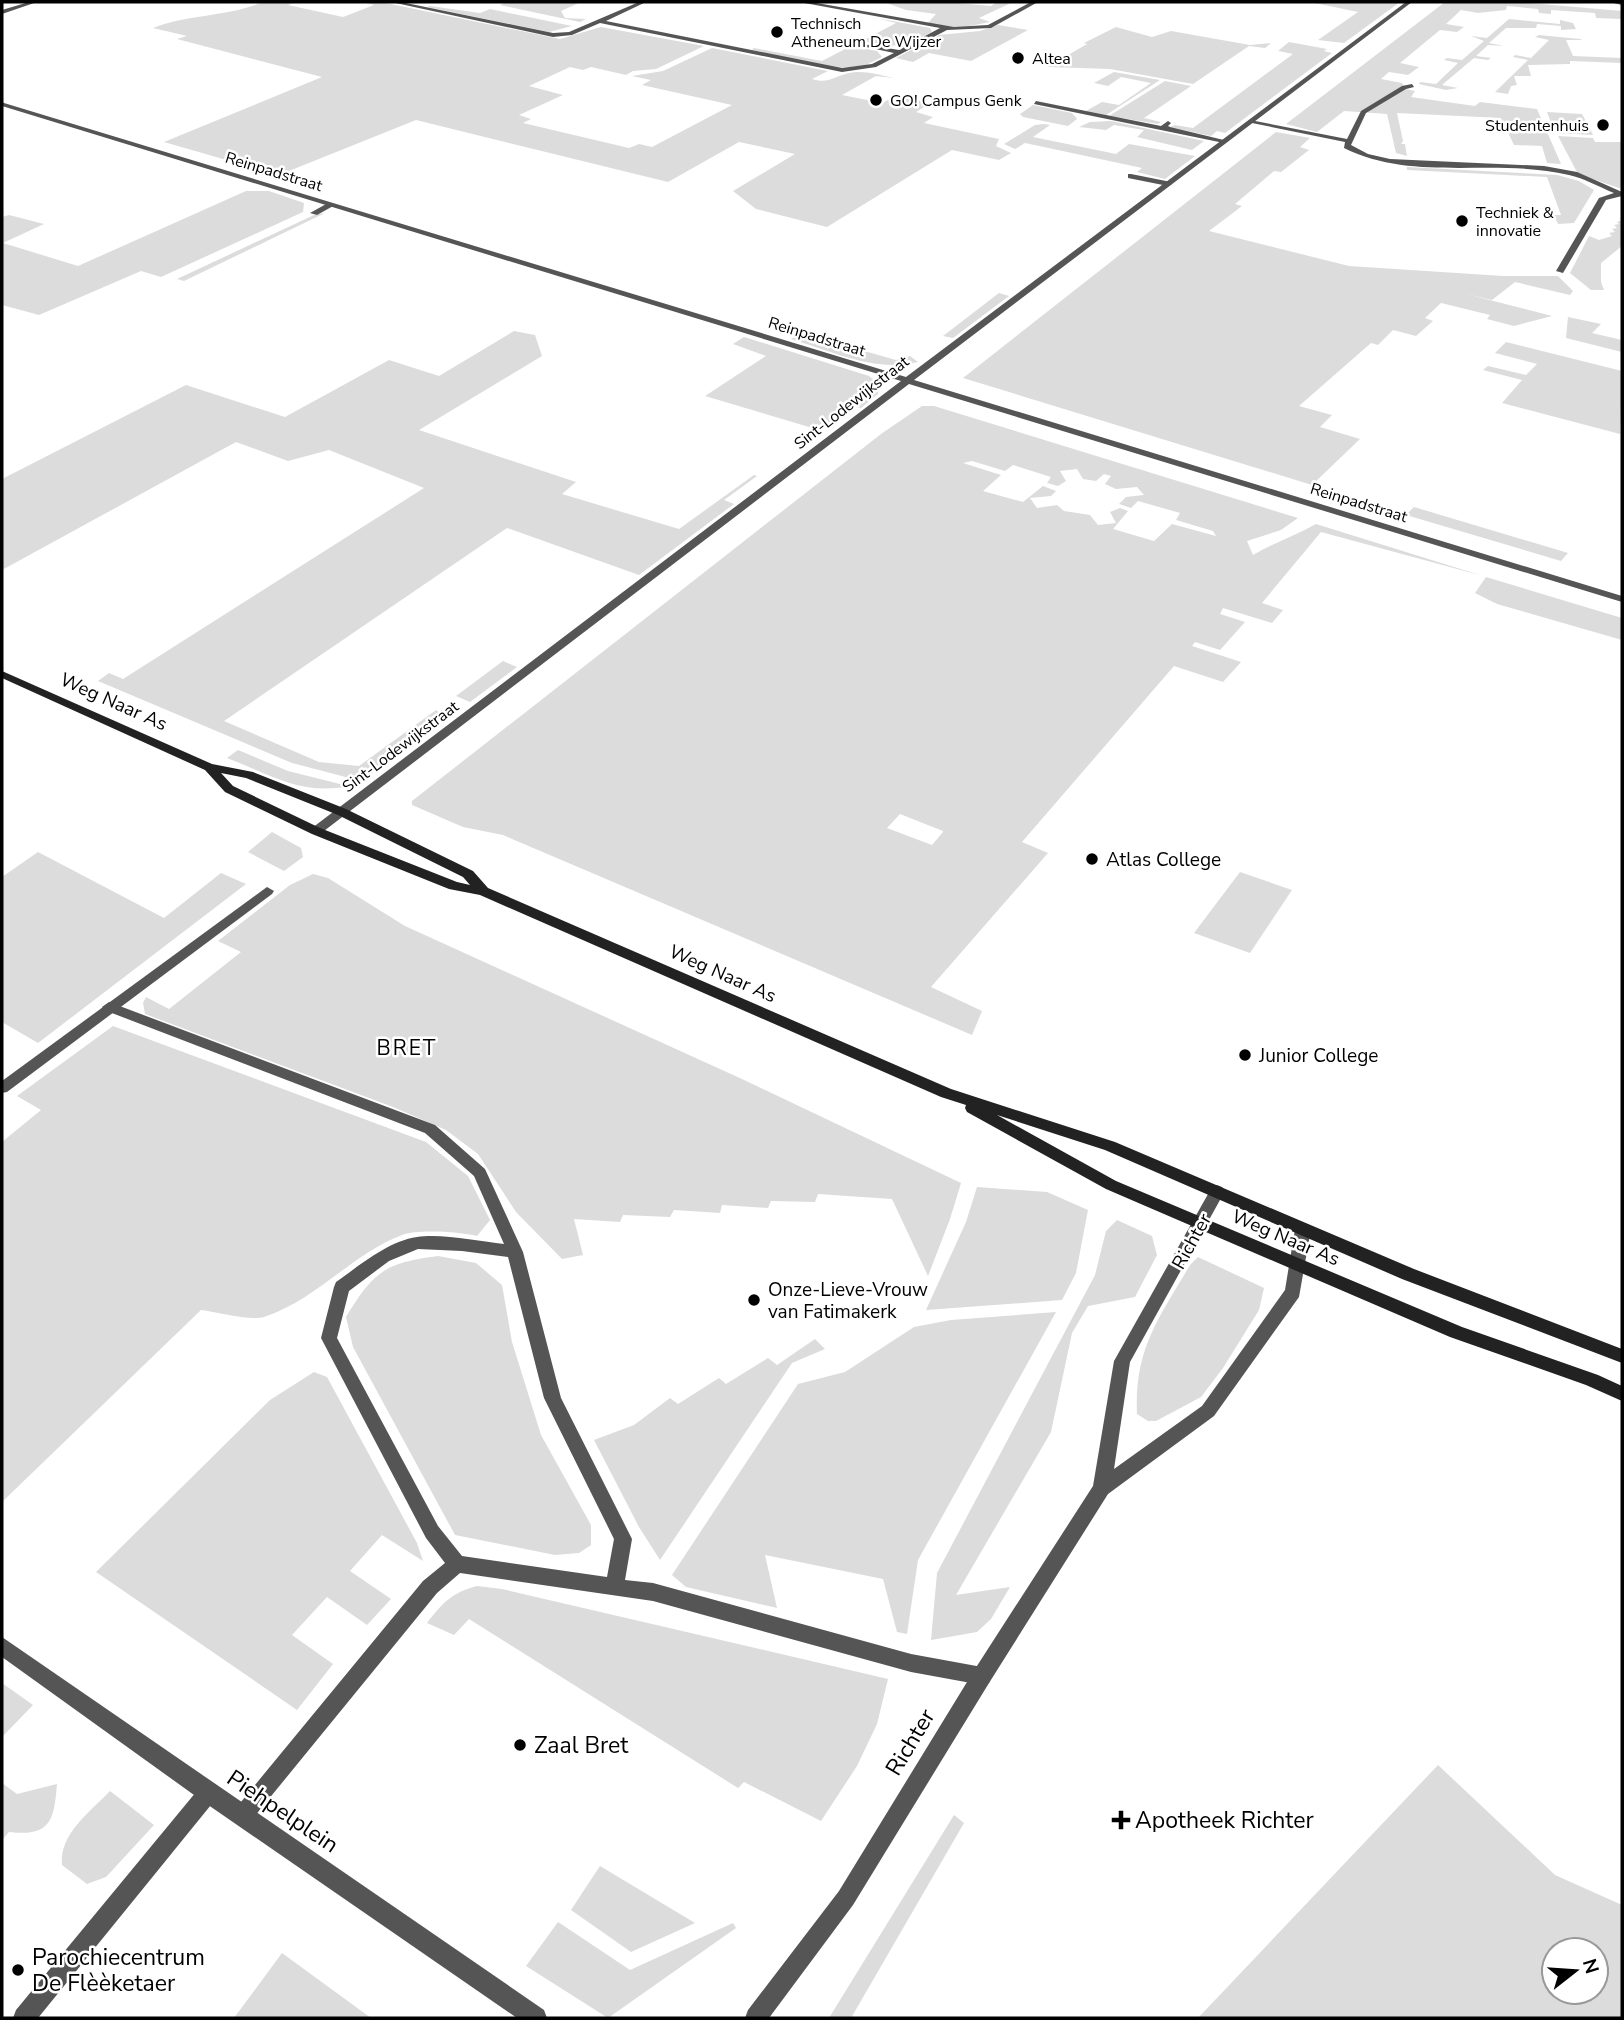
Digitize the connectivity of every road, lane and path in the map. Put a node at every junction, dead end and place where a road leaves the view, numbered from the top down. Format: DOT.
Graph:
graph roads {
  1 [pos="34,2"];
  2 [pos="394,2"];
  3 [pos="643,2"];
  4 [pos="802,2"];
  5 [pos="1035,2"];
  6 [pos="1409,2"];
  7 [pos="1612,2"];
  8 [pos="1622,3"];
  9 [pos="2,12"];
  10 [pos="598,21"];
  11 [pos="945,28"];
  12 [pos="859,44"];
  13 [pos="901,52"];
  14 [pos="842,71"];
  15 [pos="833,75"];
  16 [pos="1412,86"];
  17 [pos="1036,103"];
  18 [pos="2,104"];
  19 [pos="1250,122"];
  20 [pos="1224,141"];
  21 [pos="1349,141"];
  22 [pos="1130,176"];
  23 [pos="1168,184"];
  24 [pos="1622,194"];
  25 [pos="331,205"];
  26 [pos="314,213"];
  27 [pos="1560,271"];
  28 [pos="907,380"];
  29 [pos="1622,598"];
  30 [pos="2,674"];
  31 [pos="209,767"];
  32 [pos="342,812"];
  33 [pos="316,831"];
  34 [pos="267,891"];
  35 [pos="483,891"];
  36 [pos="109,1007"];
  37 [pos="2,1088"];
  38 [pos="946,1093"];
  39 [pos="1217,1191"];
  40 [pos="1201,1224"];
  41 [pos="1303,1229"];
  42 [pos="514,1252"];
  43 [pos="1299,1265"];
  44 [pos="1622,1356"];
  45 [pos="1622,1394"];
  46 [pos="1102,1488"];
  47 [pos="457,1564"];
  48 [pos="614,1587"];
  49 [pos="2,1646"];
  50 [pos="982,1676"];
  51 [pos="208,1793"];
  52 [pos="243,1815"];
  53 [pos="24,2018"];
  54 [pos="536,2018"];
  55 [pos="756,2018"];
  1 -- 9 [label="street"];
  2 -- 10 [label="street"];
  3 -- 10 [label="street"];
  4 -- 11 [label="street"];
  5 -- 11 [label="street"];
  6 -- 19 [label="street, Sint-Lodewijkstraat"];
  7 -- 8 [label="street"];
  10 -- 14 [label="street"];
  11 -- 13 [label="street"];
  12 -- 13 [label="street"];
  13 -- 14 [label="street"];
  14 -- 15 [label="street"];
  16 -- 21 [label="street"];
  17 -- 20 [label="street"];
  18 -- 25 [label="street, Reinpadstraat"];
  19 -- 20 [label="street, Sint-Lodewijkstraat"];
  19 -- 21 [label="street"];
  20 -- 23 [label="street, Sint-Lodewijkstraat"];
  21 -- 24 [label="street"];
  22 -- 23 [label="street"];
  23 -- 28 [label="street, Sint-Lodewijkstraat"];
  24 -- 27 [label="street"];
  25 -- 26 [label="street"];
  25 -- 28 [label="street, Reinpadstraat"];
  28 -- 29 [label="street, Reinpadstraat"];
  28 -- 32 [label="street, Sint-Lodewijkstraat"];
  30 -- 31 [label="main road, Weg Naar As"];
  31 -- 32 [label="main road, Weg Naar As"];
  31 -- 33 [label="main road, Weg Naar As"];
  32 -- 33 [label="street, Sint-Lodewijkstraat"];
  32 -- 35 [label="main road, Weg Naar As"];
  33 -- 35 [label="main road, Weg Naar As"];
  34 -- 36 [label="street"];
  35 -- 38 [label="main road, Weg Naar As"];
  36 -- 37 [label="street"];
  36 -- 42 [label="street"];
  38 -- 39 [label="main road, Weg Naar As"];
  38 -- 40 [label="main road, Weg Naar As"];
  39 -- 40 [label="street, Richter"];
  39 -- 41 [label="main road, Weg Naar As"];
  40 -- 43 [label="main road, Weg Naar As"];
  40 -- 46 [label="street, Richter"];
  41 -- 43 [label="street, Richter"];
  41 -- 44 [label="main road, Weg Naar As"];
  42 -- 47 [label="street"];
  42 -- 48 [label="street"];
  43 -- 45 [label="main road, Weg Naar As"];
  43 -- 46 [label="street, Richter"];
  46 -- 50 [label="street, Richter"];
  47 -- 48 [label="street"];
  47 -- 52 [label="street"];
  48 -- 50 [label="street"];
  49 -- 51 [label="street, Piehpelplein"];
  50 -- 55 [label="street, Richter"];
  51 -- 52 [label="street, Piehpelplein"];
  51 -- 53 [label="street"];
  52 -- 54 [label="street, Piehpelplein"];
}
